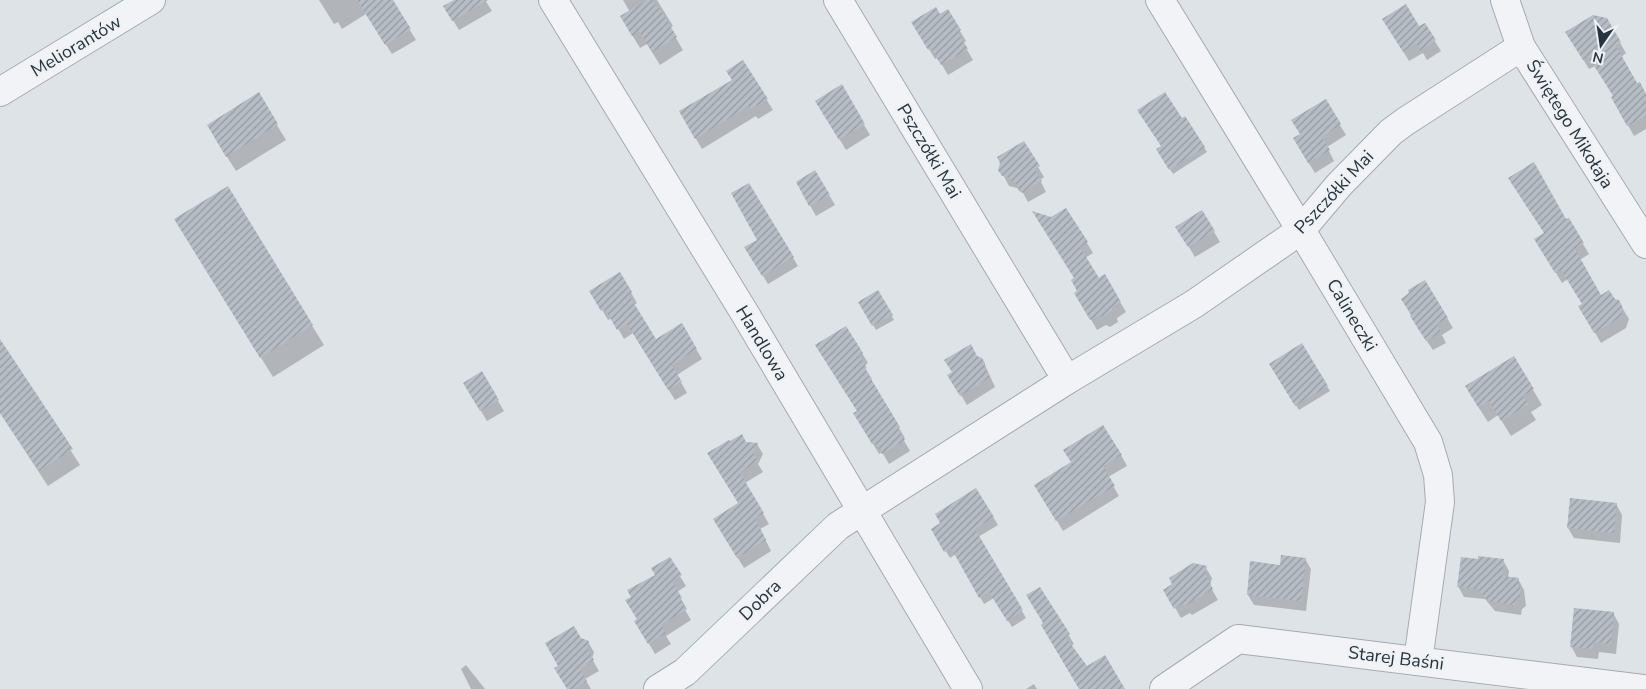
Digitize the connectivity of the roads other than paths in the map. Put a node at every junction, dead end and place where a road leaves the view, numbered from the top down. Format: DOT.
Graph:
graph roads {
  1 [pos="151,0"];
  2 [pos="553,0"];
  3 [pos="838,0"];
  4 [pos="1160,0"];
  5 [pos="1505,0"];
  6 [pos="1521,48"];
  7 [pos="0,92"];
  8 [pos="1301,230"];
  9 [pos="1646,244"];
  10 [pos="1067,380"];
  11 [pos="862,511"];
  12 [pos="1418,661"];
  13 [pos="658,689"];
  14 [pos="968,689"];
  15 [pos="1164,689"];
  16 [pos="1643,689"];
  1 -- 7 [label="street, Meliorantów"];
  2 -- 11 [label="street, Handlowa"];
  3 -- 10 [label="street, Pszczółki Mai"];
  4 -- 8 [label="street, Calineczki"];
  5 -- 6 [label="street, Świętego Mikołaja"];
  6 -- 8 [label="street, Pszczółki Mai"];
  6 -- 9 [label="street, Świętego Mikołaja"];
  8 -- 10 [label="street, Pszczółki Mai"];
  8 -- 12 [label="street, Calineczki"];
  10 -- 11 [label="street, Pszczółki Mai"];
  11 -- 13 [label="street, Dobra"];
  11 -- 14 [label="street, Handlowa"];
  12 -- 15 [label="street, Starej Baśni"];
  12 -- 16 [label="street, Starej Baśni"];
}
